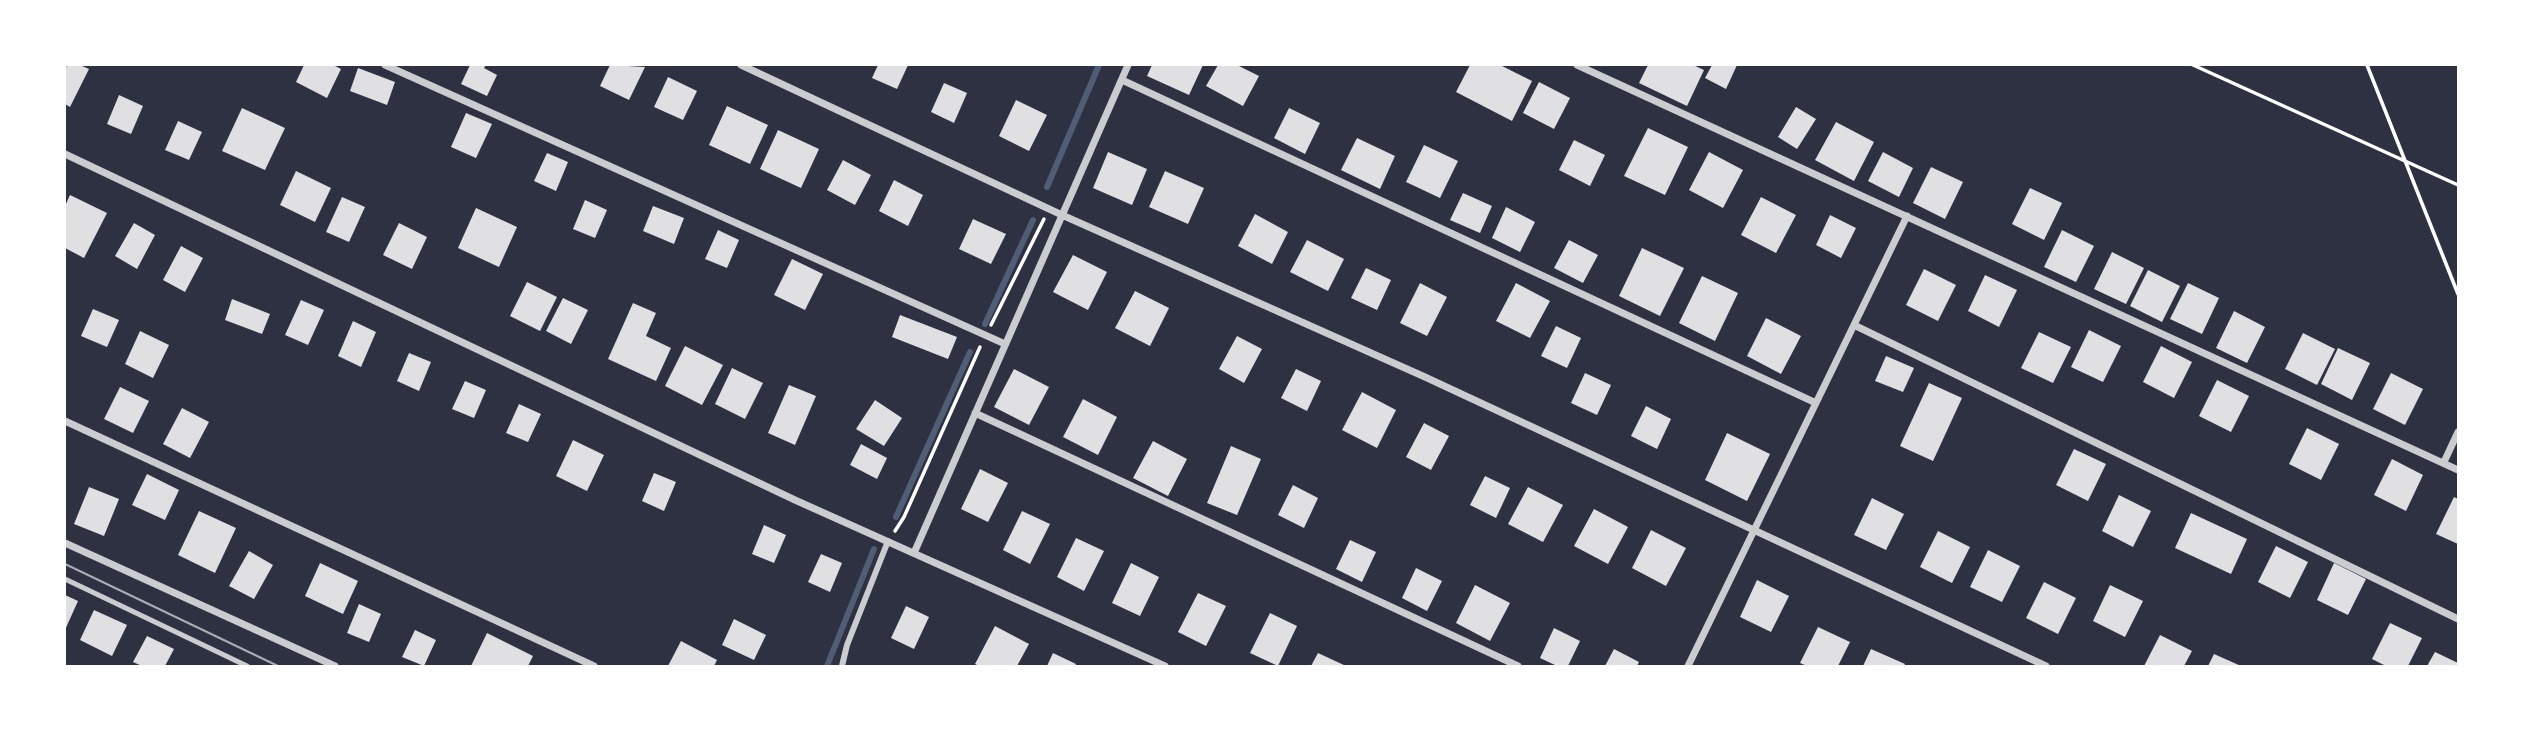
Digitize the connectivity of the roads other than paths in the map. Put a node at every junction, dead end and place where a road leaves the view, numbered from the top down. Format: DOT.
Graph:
graph roads {
  1 [pos="385,65"];
  2 [pos="741,65"];
  3 [pos="1128,65"];
  4 [pos="1577,65"];
  5 [pos="1122,80"];
  6 [pos="65,155"];
  7 [pos="1062,215"];
  8 [pos="1907,216"];
  9 [pos="1854,324"];
  10 [pos="1005,344"];
  11 [pos="1816,403"];
  12 [pos="975,413"];
  13 [pos="65,421"];
  14 [pos="2458,432"];
  15 [pos="2444,462"];
  16 [pos="2458,470"];
  17 [pos="1754,531"];
  18 [pos="888,541"];
  19 [pos="65,542"];
  20 [pos="914,553"];
  21 [pos="65,579"];
  22 [pos="2458,619"];
  23 [pos="247,666"];
  24 [pos="335,666"];
  25 [pos="594,666"];
  26 [pos="842,666"];
  27 [pos="1165,666"];
  28 [pos="1518,666"];
  29 [pos="1688,666"];
  30 [pos="2046,666"];
  1 -- 10 [label="street"];
  2 -- 7 [label="street"];
  3 -- 5 [label="street"];
  4 -- 8 [label="street"];
  5 -- 7 [label="street"];
  5 -- 11 [label="street"];
  6 -- 18 [label="street"];
  7 -- 10 [label="street"];
  7 -- 17 [label="street"];
  8 -- 9 [label="street"];
  8 -- 15 [label="street"];
  9 -- 11 [label="street"];
  9 -- 22 [label="street"];
  10 -- 12 [label="street"];
  11 -- 17 [label="street"];
  12 -- 20 [label="street"];
  12 -- 28 [label="street"];
  13 -- 25 [label="street"];
  14 -- 15 [label="street"];
  15 -- 16 [label="street"];
  17 -- 29 [label="street"];
  17 -- 30 [label="street"];
  18 -- 20 [label="street"];
  18 -- 26 [label="street"];
  19 -- 24 [label="street"];
  20 -- 27 [label="street"];
  21 -- 23 [label="lane"];
}
